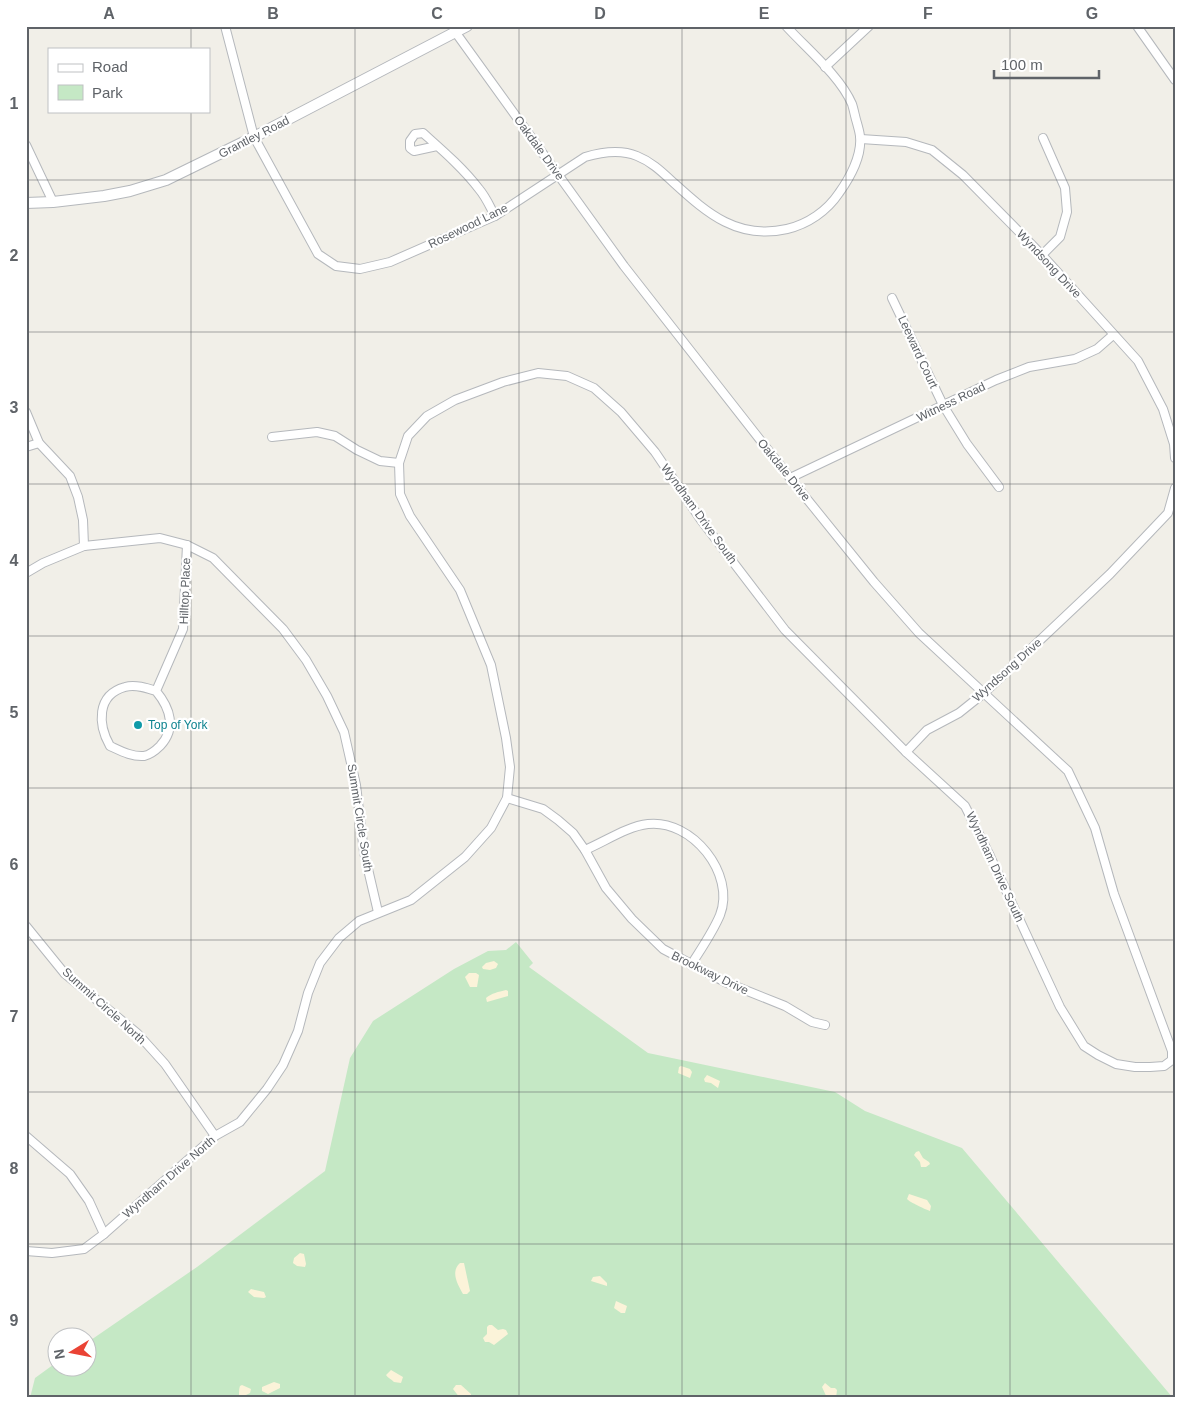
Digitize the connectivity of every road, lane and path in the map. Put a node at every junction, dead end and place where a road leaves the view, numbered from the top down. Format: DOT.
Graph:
graph roads {
  1 [pos="225,26"];
  2 [pos="467,26"];
  3 [pos="786,26"];
  4 [pos="869,26"];
  5 [pos="1137,26"];
  6 [pos="456,33"];
  7 [pos="824,67"];
  8 [pos="1175,80"];
  9 [pos="254,137"];
  10 [pos="1043,138"];
  11 [pos="861,139"];
  12 [pos="26,145"];
  13 [pos="437,146"];
  14 [pos="558,175"];
  15 [pos="53,202"];
  16 [pos="26,203"];
  17 [pos="495,216"];
  18 [pos="1042,255"];
  19 [pos="892,298"];
  20 [pos="1113,335"];
  21 [pos="943,405"];
  22 [pos="26,412"];
  23 [pos="272,437"];
  24 [pos="40,443"];
  25 [pos="26,447"];
  26 [pos="1175,458"];
  27 [pos="399,463"];
  28 [pos="790,478"];
  29 [pos="999,487"];
  30 [pos="1175,488"];
  31 [pos="187,545"];
  32 [pos="84,546"];
  33 [pos="26,573"];
  34 [pos="156,691"];
  35 [pos="984,693"];
  36 [pos="906,752"];
  37 [pos="507,798"];
  38 [pos="585,850"];
  39 [pos="1114,894"];
  40 [pos="378,912"];
  41 [pos="26,926"];
  42 [pos="691,965"];
  43 [pos="825,1025"];
  44 [pos="26,1136"];
  45 [pos="216,1136"];
  46 [pos="104,1234"];
  47 [pos="26,1250"];
  1 -- 9 [label="street, Rosewood Lane"];
  2 -- 6 [label="street, Grantley Road"];
  3 -- 7 [label="street, Rosewood Lane"];
  4 -- 7 [label="street"];
  5 -- 8 [label="street"];
  6 -- 9 [label="street, Grantley Road"];
  6 -- 14 [label="street, Oakdale Drive"];
  7 -- 11 [label="street, Rosewood Lane"];
  9 -- 15 [label="street, Grantley Road"];
  9 -- 17 [label="street, Rosewood Lane"];
  10 -- 18 [label="street"];
  11 -- 14 [label="street, Rosewood Lane"];
  11 -- 18 [label="street, Wyndsong Drive"];
  12 -- 15 [label="street"];
  13 -- 17 [label="street"];
  14 -- 17 [label="street, Rosewood Lane"];
  14 -- 28 [label="street, Oakdale Drive"];
  15 -- 16 [label="street, Grantley Road"];
  18 -- 20 [label="street, Wyndsong Drive"];
  19 -- 21 [label="street, Leeward Court"];
  20 -- 21 [label="street, Witness Road"];
  20 -- 26 [label="street, Wyndsong Drive"];
  21 -- 28 [label="street, Witness Road"];
  21 -- 29 [label="street, Leeward Court"];
  22 -- 24 [label="street"];
  23 -- 27 [label="street"];
  24 -- 25 [label="street"];
  24 -- 32 [label="street"];
  27 -- 36 [label="street, Wyndham Drive South"];
  27 -- 37 [label="street, Wyndham Drive South"];
  28 -- 35 [label="street, Oakdale Drive"];
  30 -- 35 [label="street, Wyndsong Drive"];
  31 -- 32 [label="street, Summit Circle South"];
  31 -- 34 [label="street, Hilltop Place"];
  31 -- 40 [label="street, Summit Circle South"];
  32 -- 33 [label="street, Summit Circle South"];
  34 -- 34 [label="street"];
  35 -- 36 [label="street, Wyndsong Drive"];
  35 -- 39 [label="street, Oakdale Drive"];
  36 -- 39 [label="street, Wyndham Drive South"];
  37 -- 38 [label="street, Brookway Drive"];
  37 -- 40 [label="street, Wyndham Drive South"];
  38 -- 42 [label="street, Brookway Drive"];
  38 -- 42 [label="street"];
  40 -- 45 [label="street, Wyndham Drive North"];
  41 -- 45 [label="street, Summit Circle North"];
  42 -- 43 [label="street, Brookway Drive"];
  44 -- 46 [label="street"];
  45 -- 46 [label="street, Wyndham Drive North"];
  46 -- 47 [label="street, Wyndham Drive North"];
}
